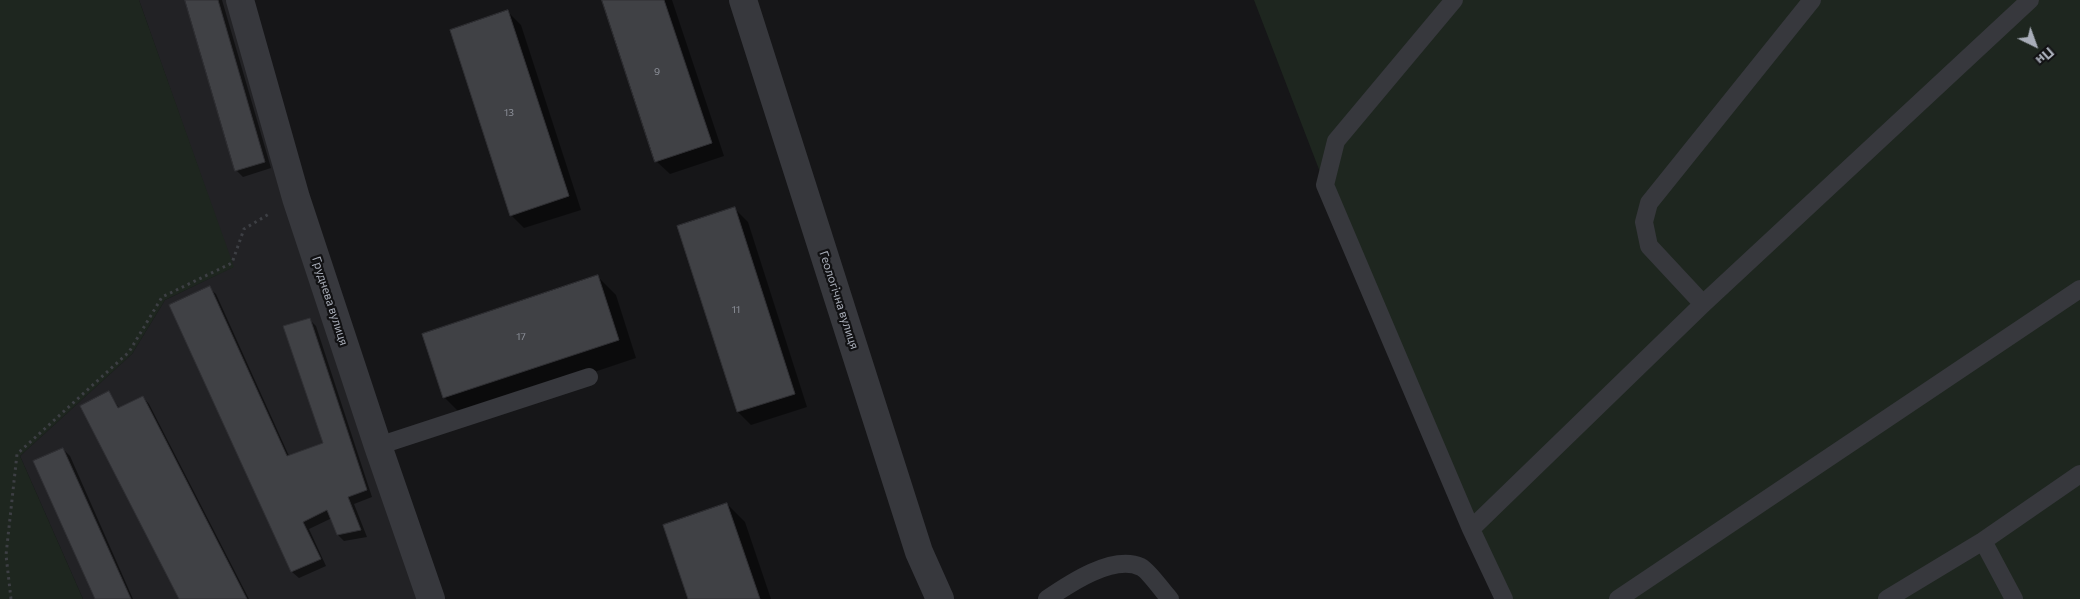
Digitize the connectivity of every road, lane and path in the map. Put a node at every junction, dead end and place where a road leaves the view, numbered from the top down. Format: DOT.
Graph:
graph roads {
  1 [pos="240,0"];
  2 [pos="743,0"];
  3 [pos="1454,0"];
  4 [pos="1812,0"];
  5 [pos="2030,0"];
  6 [pos="296,198"];
  7 [pos="2080,289"];
  8 [pos="1703,304"];
  9 [pos="588,377"];
  10 [pos="378,446"];
  11 [pos="2080,474"];
  12 [pos="1471,529"];
  13 [pos="1983,540"];
  14 [pos="11,599"];
  15 [pos="431,599"];
  16 [pos="940,599"];
  17 [pos="1047,599"];
  18 [pos="1170,599"];
  19 [pos="1504,599"];
  20 [pos="1618,599"];
  21 [pos="1887,599"];
  22 [pos="2014,599"];
  1 -- 6 [label="street, Груднева вулиця"];
  2 -- 16 [label="street, Геологічна вулиця"];
  3 -- 12 [label="lane"];
  4 -- 8 [label="lane"];
  5 -- 8 [label="lane"];
  6 -- 10 [label="street, Груднева вулиця"];
  6 -- 14 [label="path"];
  7 -- 20 [label="lane"];
  8 -- 12 [label="lane"];
  9 -- 10 [label="lane"];
  10 -- 15 [label="street, Груднева вулиця"];
  11 -- 13 [label="lane"];
  12 -- 19 [label="lane"];
  13 -- 21 [label="lane"];
  13 -- 22 [label="lane"];
  17 -- 18 [label="lane"];
}
